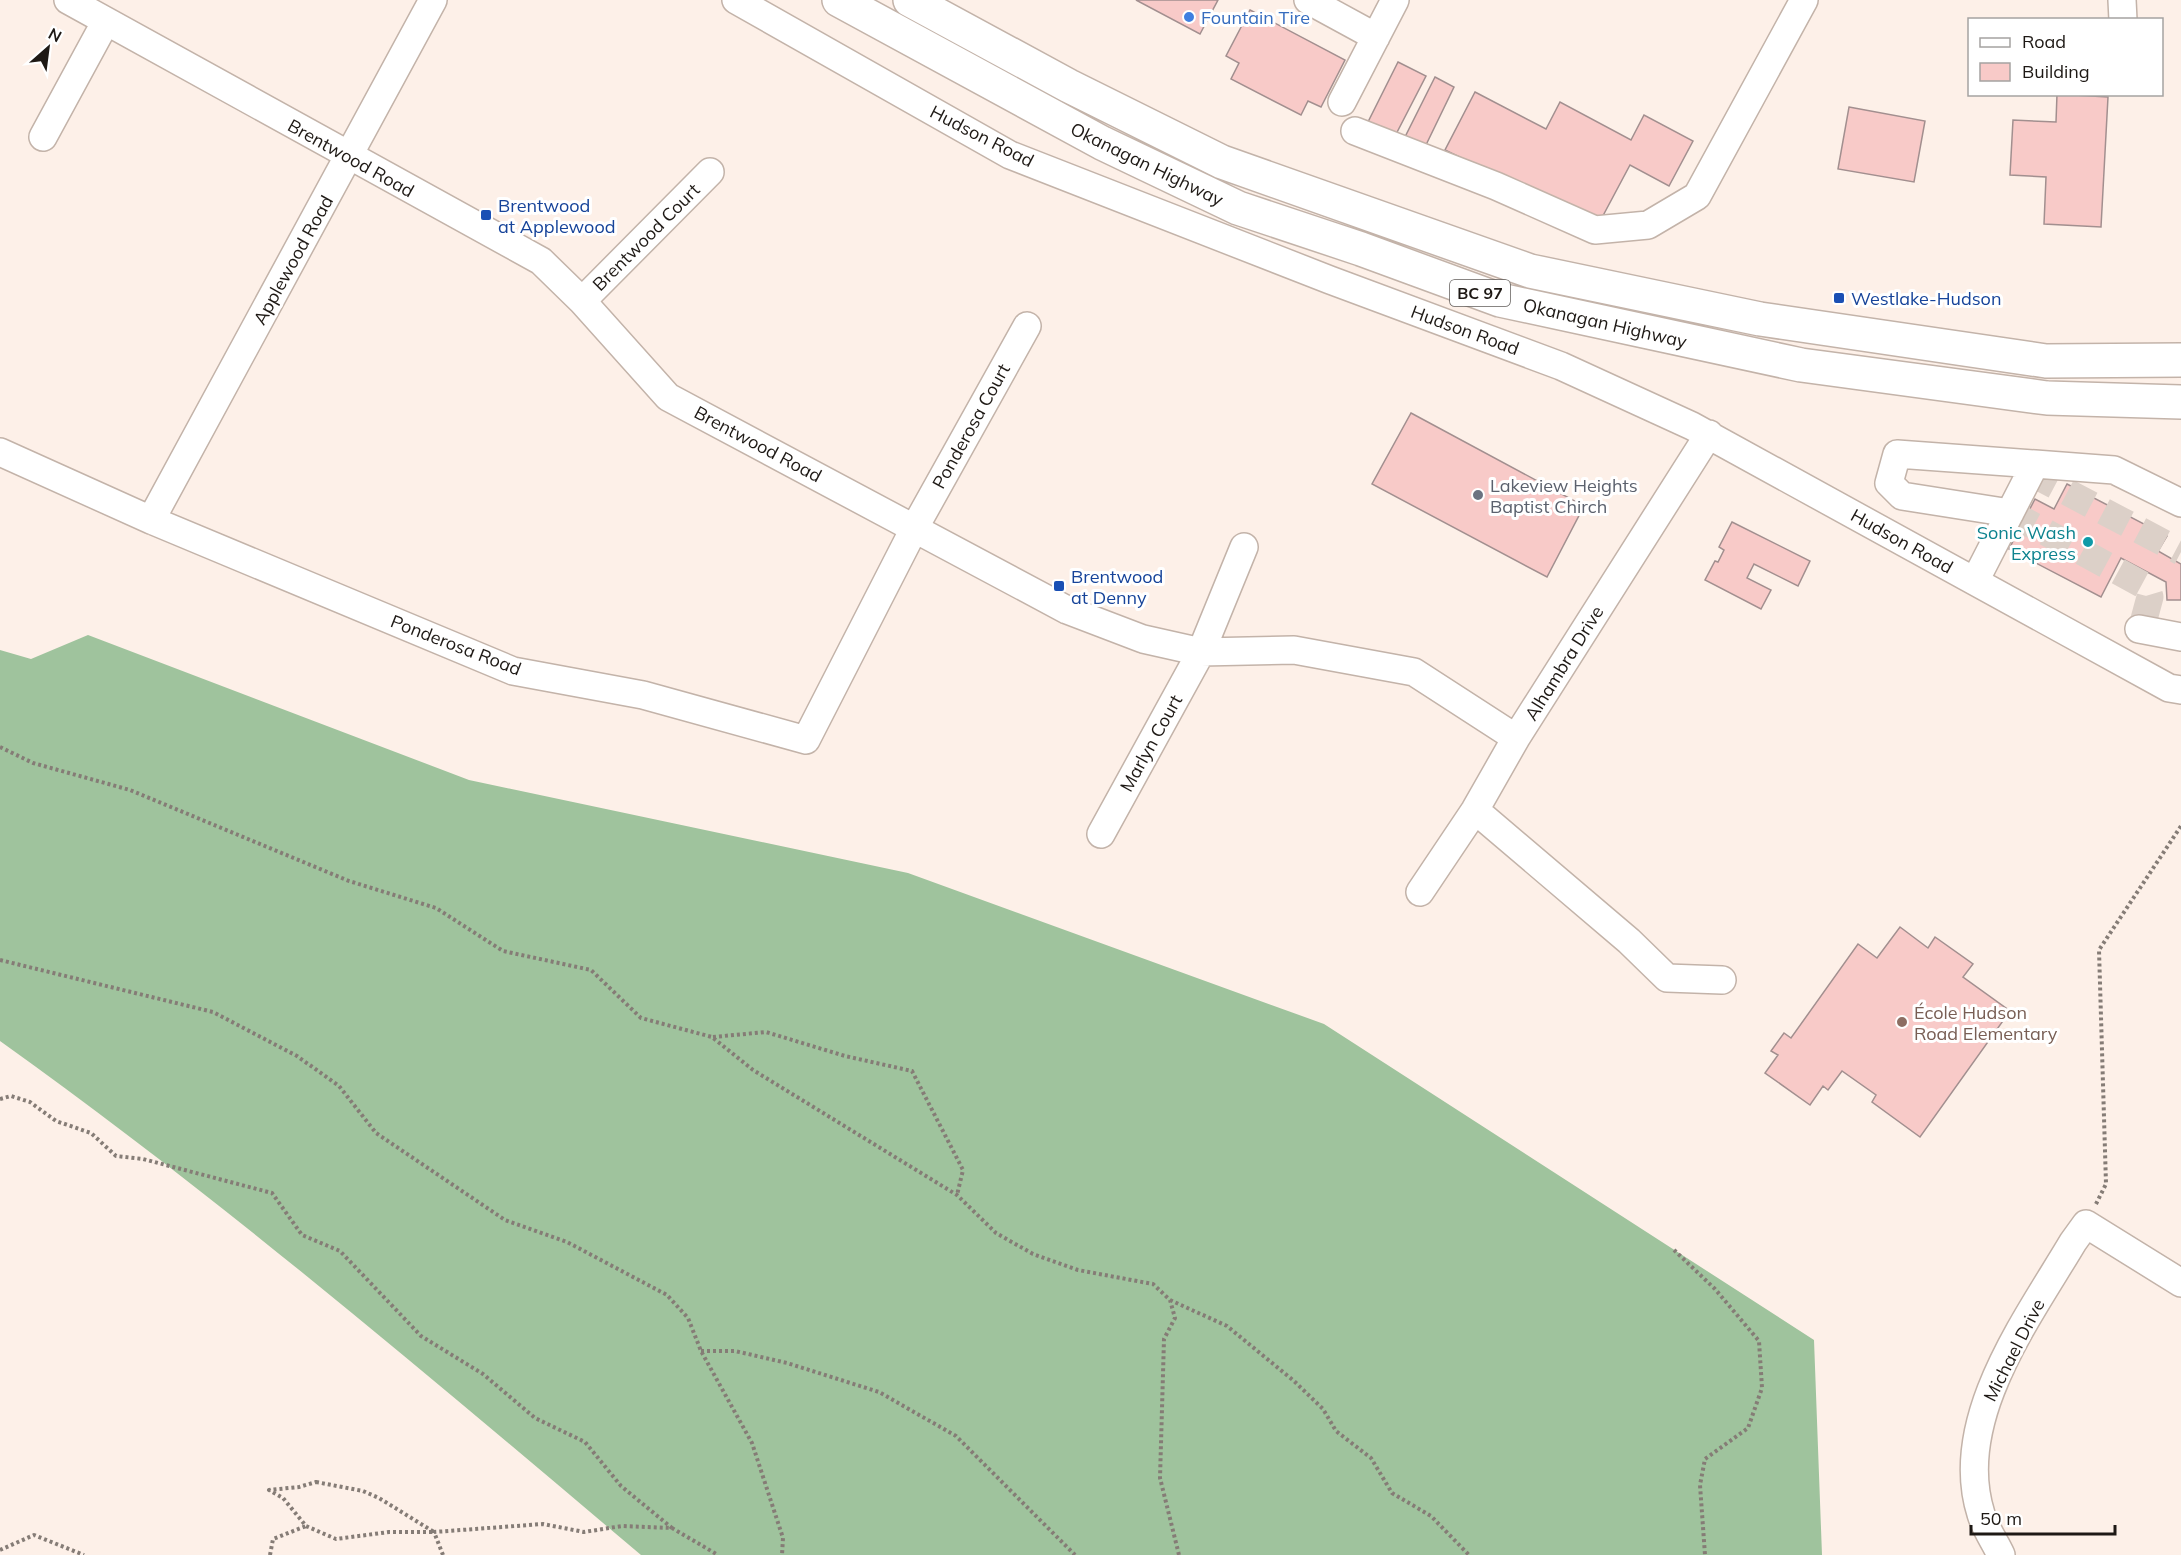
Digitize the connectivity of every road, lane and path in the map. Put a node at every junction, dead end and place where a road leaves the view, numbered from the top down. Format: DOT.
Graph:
graph roads {
  1 [pos="68,0"];
  2 [pos="433,0"];
  3 [pos="736,0"];
  4 [pos="839,0"];
  5 [pos="910,0"];
  6 [pos="1308,0"];
  7 [pos="1395,0"];
  8 [pos="1804,0"];
  9 [pos="2122,0"];
  10 [pos="2123,18"];
  11 [pos="106,21"];
  12 [pos="1376,37"];
  13 [pos="1342,102"];
  14 [pos="1355,131"];
  15 [pos="43,137"];
  16 [pos="350,158"];
  17 [pos="710,172"];
  18 [pos="582,302"];
  19 [pos="1027,326"];
  20 [pos="2181,360"];
  21 [pos="2179,403"];
  22 [pos="1709,434"];
  23 [pos="0,452"];
  24 [pos="2036,464"];
  25 [pos="2181,503"];
  26 [pos="2010,513"];
  27 [pos="151,520"];
  28 [pos="915,527"];
  29 [pos="1244,547"];
  30 [pos="1975,581"];
  31 [pos="2139,629"];
  32 [pos="2181,636"];
  33 [pos="1201,652"];
  34 [pos="2181,690"];
  35 [pos="1516,738"];
  36 [pos="0,747"];
  37 [pos="1475,810"];
  38 [pos="2181,826"];
  39 [pos="1101,834"];
  40 [pos="1420,892"];
  41 [pos="0,960"];
  42 [pos="1722,980"];
  43 [pos="712,1037"];
  44 [pos="0,1099"];
  45 [pos="957,1196"];
  46 [pos="2086,1224"];
  47 [pos="1674,1250"];
  48 [pos="2181,1283"];
  49 [pos="1170,1300"];
  50 [pos="701,1351"];
  51 [pos="306,1526"];
  52 [pos="672,1528"];
  53 [pos="434,1532"];
  54 [pos="0,1550"];
  55 [pos="84,1555"];
  56 [pos="270,1555"];
  57 [pos="443,1555"];
  58 [pos="717,1555"];
  59 [pos="782,1555"];
  60 [pos="1075,1555"];
  61 [pos="1179,1555"];
  62 [pos="1469,1555"];
  63 [pos="1705,1555"];
  64 [pos="2001,1555"];
  1 -- 11 [label="street, Brentwood Road"];
  2 -- 16 [label="street, Applewood Road"];
  3 -- 22 [label="street, Hudson Road"];
  4 -- 21 [label="highway, Okanagan Highway / BC 97"];
  5 -- 20 [label="highway, Okanagan Highway / BC 97"];
  6 -- 12 [label="street"];
  7 -- 12 [label="street"];
  8 -- 14 [label="street"];
  9 -- 10 [label="street"];
  11 -- 15 [label="street"];
  11 -- 16 [label="street, Brentwood Road"];
  12 -- 13 [label="street"];
  16 -- 18 [label="street, Brentwood Road"];
  16 -- 27 [label="street, Applewood Road"];
  17 -- 18 [label="street, Brentwood Court"];
  18 -- 28 [label="street, Brentwood Road"];
  19 -- 28 [label="street, Ponderosa Court"];
  22 -- 30 [label="street, Hudson Road"];
  22 -- 35 [label="street, Alhambra Drive"];
  23 -- 27 [label="street, Ponderosa Road"];
  24 -- 25 [label="street"];
  24 -- 26 [label="street"];
  24 -- 26 [label="street"];
  26 -- 30 [label="street"];
  27 -- 28 [label="street, Ponderosa Road"];
  28 -- 33 [label="street, Brentwood Road"];
  29 -- 33 [label="street, Marlyn Court"];
  30 -- 34 [label="street, Hudson Road"];
  31 -- 32 [label="street"];
  33 -- 35 [label="street, Brentwood Road"];
  33 -- 39 [label="street, Marlyn Court"];
  35 -- 37 [label="street, Alhambra Drive"];
  36 -- 43 [label="path"];
  37 -- 40 [label="street, Alhambra Drive"];
  37 -- 42 [label="street"];
  38 -- 46 [label="path"];
  41 -- 50 [label="path"];
  43 -- 45 [label="path"];
  43 -- 45 [label="path"];
  44 -- 52 [label="path"];
  45 -- 49 [label="path"];
  46 -- 48 [label="street"];
  46 -- 64 [label="street, Michael Drive"];
  47 -- 63 [label="path"];
  49 -- 61 [label="path"];
  49 -- 62 [label="path"];
  50 -- 59 [label="path"];
  50 -- 60 [label="path"];
  51 -- 53 [label="path"];
  51 -- 53 [label="path"];
  51 -- 56 [label="path"];
  52 -- 53 [label="path"];
  52 -- 58 [label="path"];
  53 -- 57 [label="path"];
  54 -- 55 [label="path"];
}
